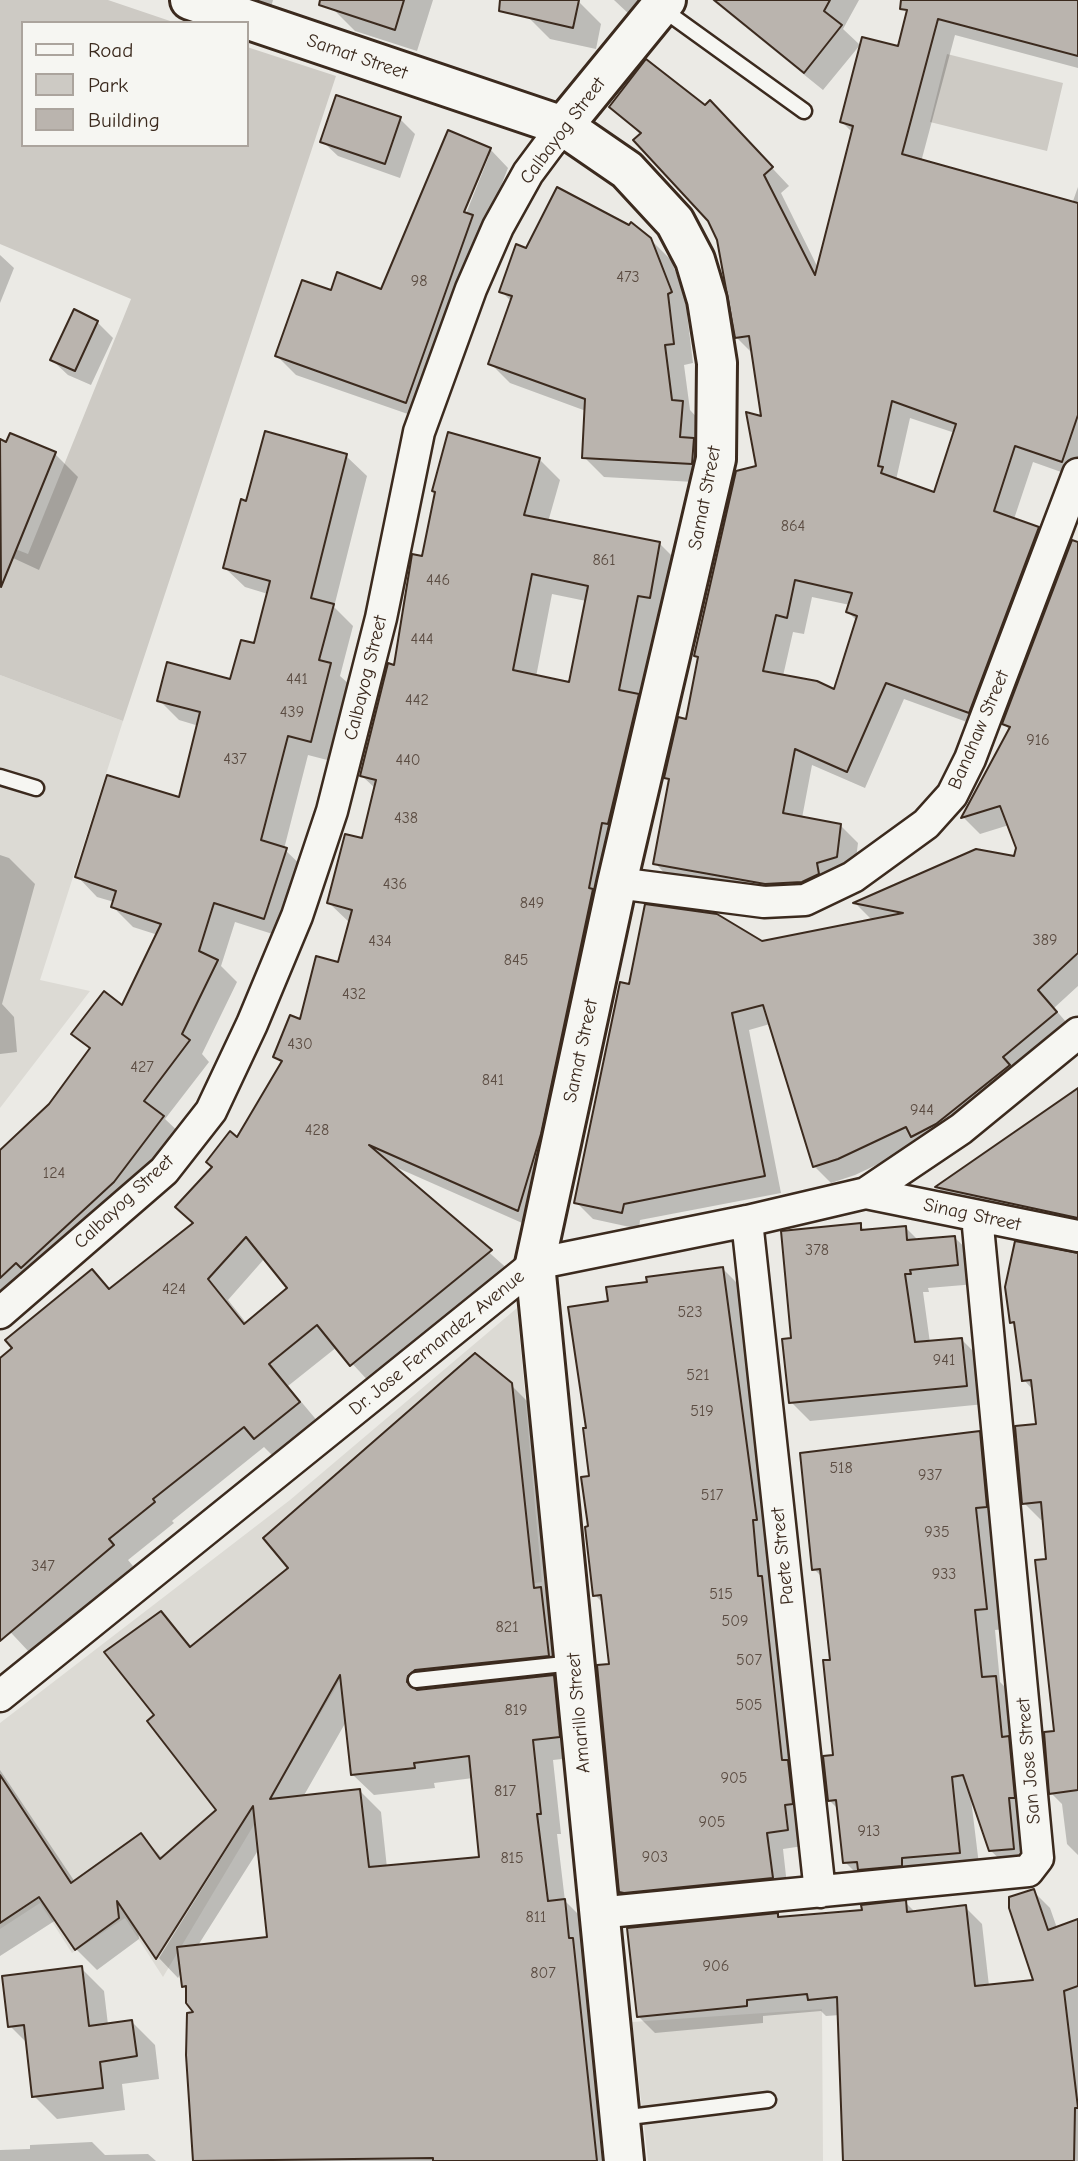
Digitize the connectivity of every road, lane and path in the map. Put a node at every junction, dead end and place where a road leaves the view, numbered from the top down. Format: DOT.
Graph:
graph roads {
  1 [pos="190,0"];
  2 [pos="663,4"];
  3 [pos="254,10"];
  4 [pos="804,111"];
  5 [pos="563,126"];
  6 [pos="1078,474"];
  7 [pos="0,777"];
  8 [pos="36,788"];
  9 [pos="617,883"];
  10 [pos="1078,1033"];
  11 [pos="866,1193"];
  12 [pos="977,1216"];
  13 [pos="747,1221"];
  14 [pos="1078,1236"];
  15 [pos="535,1264"];
  16 [pos="0,1313"];
  17 [pos="574,1663"];
  18 [pos="416,1680"];
  19 [pos="0,1695"];
  20 [pos="820,1892"];
  21 [pos="597,1913"];
  22 [pos="768,2099"];
  23 [pos="620,2118"];
  24 [pos="624,2161"];
  1 -- 3 [label="street, Samat Street"];
  2 -- 4 [label="lane"];
  2 -- 5 [label="street, Calbayog Street"];
  3 -- 5 [label="street, Samat Street"];
  5 -- 9 [label="street, Samat Street"];
  5 -- 16 [label="street, Calbayog Street"];
  6 -- 9 [label="street, Banahaw Street"];
  7 -- 8 [label="lane"];
  9 -- 15 [label="street, Samat Street"];
  10 -- 11 [label="street, Dr. Jose Fernandez Avenue"];
  11 -- 12 [label="street, Sinag Street"];
  11 -- 13 [label="street, Dr. Jose Fernandez Avenue"];
  12 -- 14 [label="street, Sinag Street"];
  12 -- 20 [label="street, San Jose Street"];
  13 -- 15 [label="street, Dr. Jose Fernandez Avenue"];
  13 -- 20 [label="street, Paete Street"];
  15 -- 17 [label="street, Amarillo Street"];
  15 -- 19 [label="street, Dr. Jose Fernandez Avenue"];
  17 -- 18 [label="lane"];
  17 -- 21 [label="street, Amarillo Street"];
  20 -- 21 [label="street, San Jose Street"];
  21 -- 23 [label="street, Amarillo Street"];
  22 -- 23 [label="lane"];
  23 -- 24 [label="street, Amarillo Street"];
}
